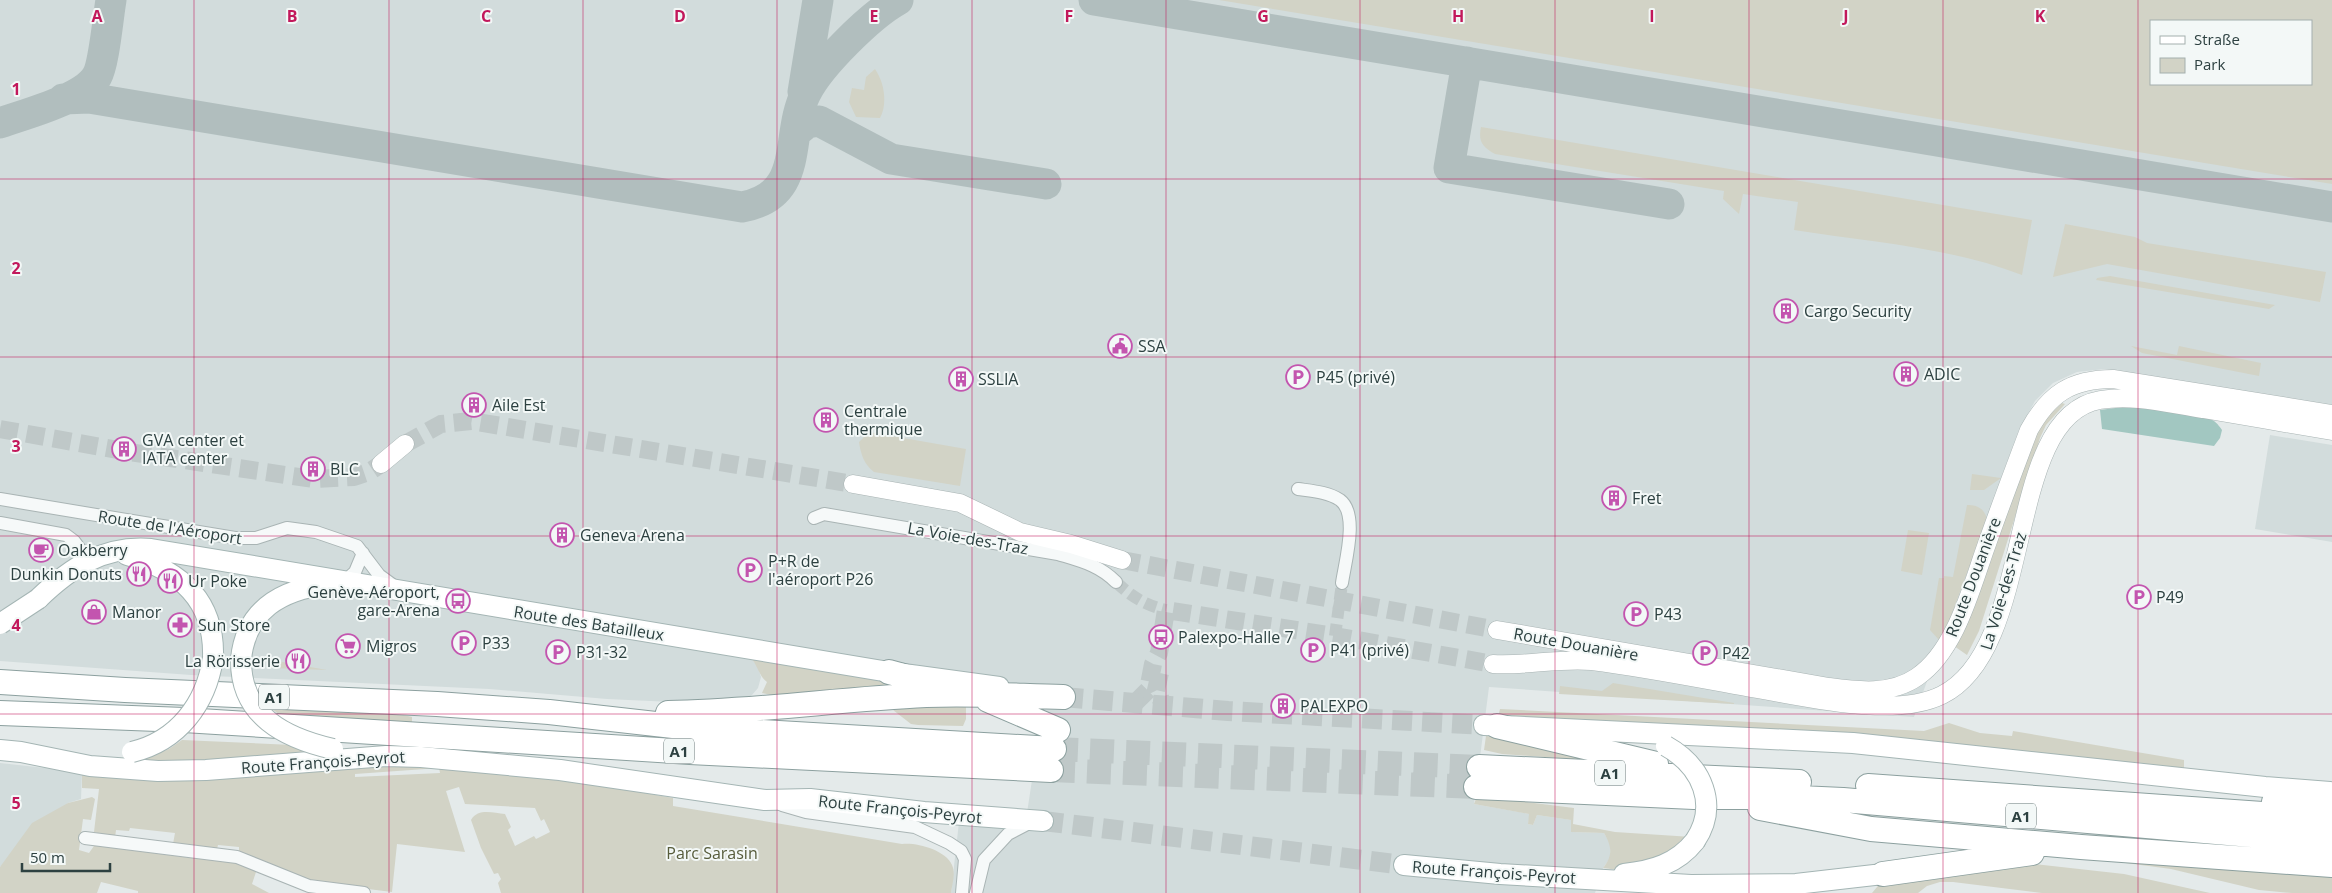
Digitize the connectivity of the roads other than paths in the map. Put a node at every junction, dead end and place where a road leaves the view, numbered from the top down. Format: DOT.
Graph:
graph roads {
  1 [pos="2332,414"];
  2 [pos="2332,431"];
  3 [pos="404,444"];
  4 [pos="381,464"];
  5 [pos="853,484"];
  6 [pos="1298,489"];
  7 [pos="0,499"];
  8 [pos="814,518"];
  9 [pos="0,524"];
  10 [pos="116,551"];
  11 [pos="363,553"];
  12 [pos="88,560"];
  13 [pos="1122,560"];
  14 [pos="344,582"];
  15 [pos="1116,582"];
  16 [pos="1342,583"];
  17 [pos="400,589"];
  18 [pos="0,624"];
  19 [pos="1498,630"];
  20 [pos="1493,664"];
  21 [pos="889,672"];
  22 [pos="0,682"];
  23 [pos="972,694"];
  24 [pos="1063,697"];
  25 [pos="0,708"];
  26 [pos="549,712"];
  27 [pos="0,713"];
  28 [pos="41,714"];
  29 [pos="1491,726"];
  30 [pos="1622,733"];
  31 [pos="0,750"];
  32 [pos="1054,750"];
  33 [pos="21,752"];
  34 [pos="386,756"];
  35 [pos="1742,779"];
  36 [pos="2332,792"];
  37 [pos="1709,797"];
  38 [pos="765,800"];
  39 [pos="2332,801"];
  40 [pos="2155,806"];
  41 [pos="2332,819"];
  42 [pos="1039,821"];
  43 [pos="85,838"];
  44 [pos="2332,842"];
  45 [pos="2081,847"];
  46 [pos="1404,865"];
  47 [pos="2332,865"];
  48 [pos="1883,874"];
  49 [pos="1590,878"];
  50 [pos="1691,885"];
  51 [pos="364,893"];
  52 [pos="962,893"];
  53 [pos="976,893"];
  54 [pos="1760,893"];
  55 [pos="1867,893"];
  1 -- 19 [label="street, Route Douanière"];
  2 -- 20 [label="street, La Voie-des-Traz"];
  3 -- 4 [label="street"];
  5 -- 13 [label="street"];
  6 -- 16 [label="street"];
  7 -- 11 [label="street, Route de l'Aéroport"];
  8 -- 15 [label="street, La Voie-des-Traz"];
  9 -- 12 [label="street"];
  10 -- 12 [label="main road, Route des Batailleux"];
  10 -- 14 [label="main road, Route des Batailleux"];
  10 -- 33 [label="main road, bridge"];
  11 -- 14 [label="street"];
  11 -- 17 [label="street, Route de l'Aéroport"];
  12 -- 18 [label="main road, Route des Batailleux, bridge"];
  14 -- 17 [label="main road, Route des Batailleux"];
  14 -- 34 [label="main road, bridge"];
  17 -- 21 [label="main road, Route des Batailleux"];
  21 -- 23 [label="highway"];
  21 -- 24 [label="main road, Route des Batailleux"];
  22 -- 26 [label="highway, A1"];
  23 -- 24 [label="highway"];
  23 -- 26 [label="highway"];
  23 -- 32 [label="highway"];
  25 -- 28 [label="highway, A1"];
  26 -- 32 [label="highway, A1"];
  27 -- 28 [label="highway"];
  28 -- 32 [label="highway, A1"];
  29 -- 30 [label="main road"];
  29 -- 35 [label="highway"];
  30 -- 36 [label="main road"];
  30 -- 49 [label="main road, bridge"];
  31 -- 33 [label="main road, Route François-Peyrot"];
  33 -- 34 [label="main road, Route François-Peyrot"];
  34 -- 38 [label="main road, Route François-Peyrot"];
  35 -- 37 [label="highway, A1"];
  35 -- 40 [label="highway, A1"];
  37 -- 44 [label="highway, A1"];
  37 -- 45 [label="highway"];
  38 -- 42 [label="main road, Route François-Peyrot"];
  38 -- 52 [label="street, Route François-Peyrot"];
  39 -- 40 [label="highway"];
  40 -- 41 [label="highway, A1"];
  42 -- 53 [label="street, Route François-Peyrot"];
  43 -- 51 [label="street"];
  45 -- 47 [label="highway"];
  45 -- 48 [label="highway"];
  46 -- 49 [label="main road, Route François-Peyrot"];
  48 -- 50 [label="main road, Route François-Peyrot"];
  48 -- 55 [label="main road"];
  49 -- 50 [label="main road, Route François-Peyrot"];
  50 -- 54 [label="main road"];
}
